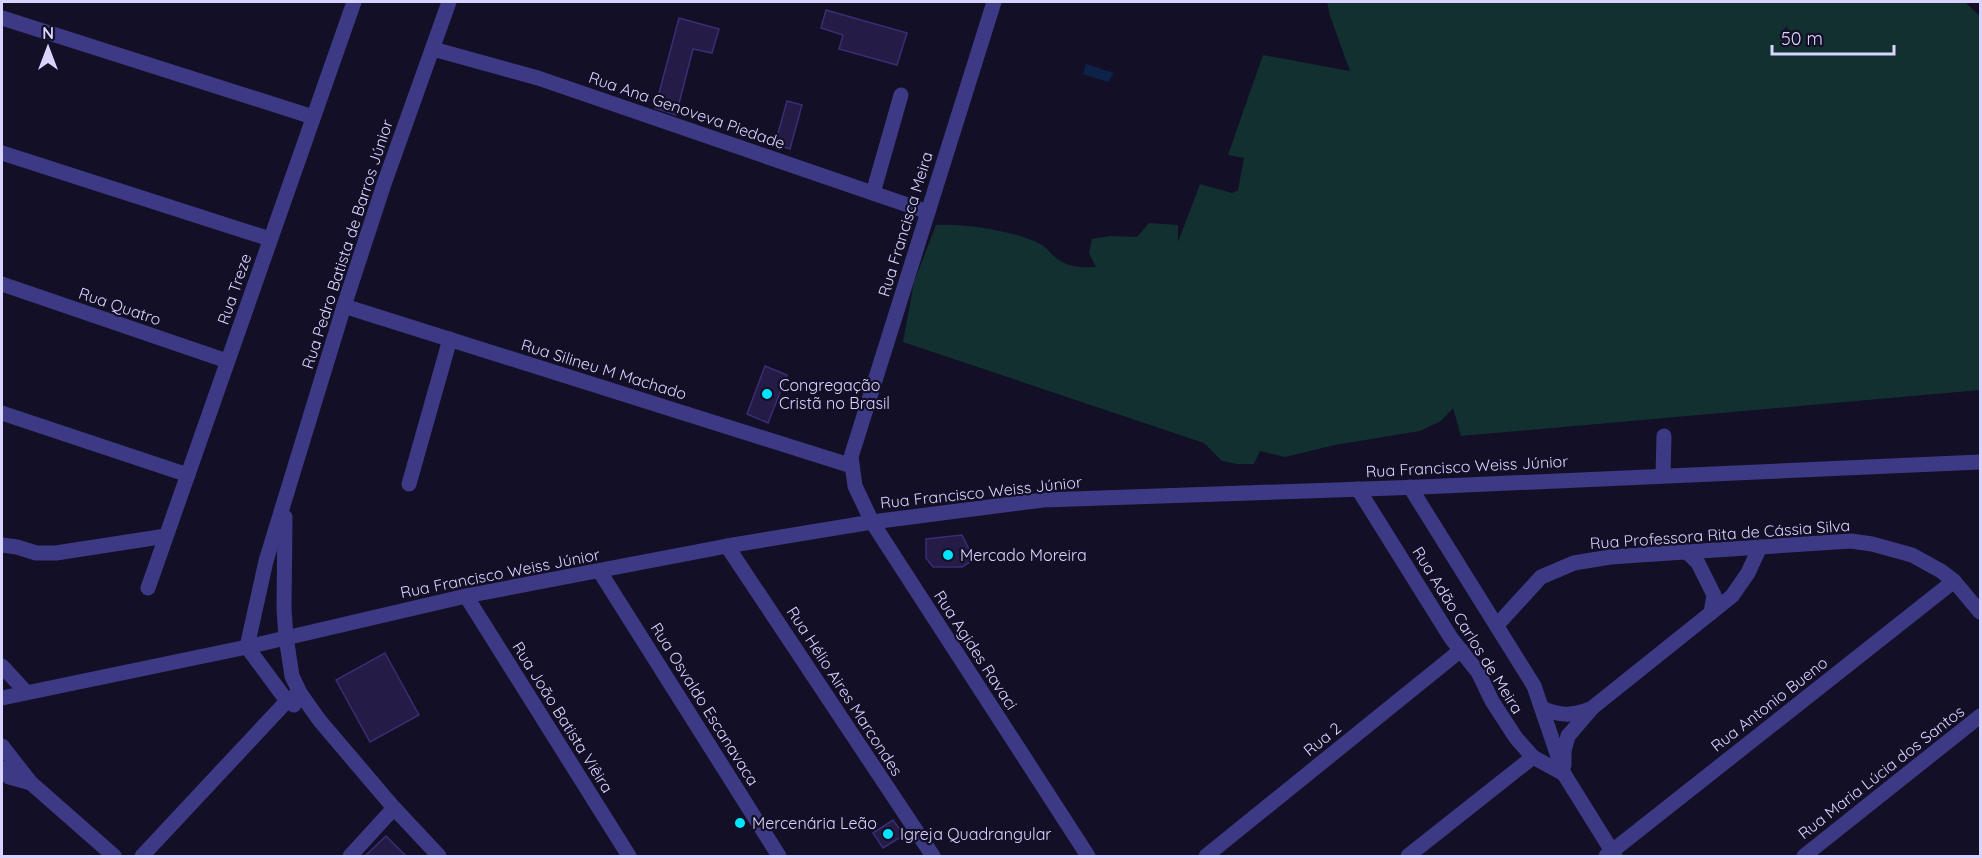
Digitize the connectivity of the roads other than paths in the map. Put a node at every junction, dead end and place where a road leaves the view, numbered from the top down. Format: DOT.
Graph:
graph roads {
  1 [pos="354,2"];
  2 [pos="449,2"];
  3 [pos="994,2"];
  4 [pos="2,18"];
  5 [pos="433,49"];
  6 [pos="901,96"];
  7 [pos="313,117"];
  8 [pos="2,153"];
  9 [pos="873,193"];
  10 [pos="928,212"];
  11 [pos="270,239"];
  12 [pos="2,284"];
  13 [pos="344,306"];
  14 [pos="450,339"];
  15 [pos="227,361"];
  16 [pos="2,413"];
  17 [pos="1664,436"];
  18 [pos="852,461"];
  19 [pos="1980,462"];
  20 [pos="188,475"];
  21 [pos="1663,475"];
  22 [pos="409,484"];
  23 [pos="1410,487"];
  24 [pos="1358,489"];
  25 [pos="285,499"];
  26 [pos="872,522"];
  27 [pos="166,536"];
  28 [pos="2,546"];
  29 [pos="727,546"];
  30 [pos="1760,547"];
  31 [pos="1687,552"];
  32 [pos="600,572"];
  33 [pos="1954,581"];
  34 [pos="148,588"];
  35 [pos="466,596"];
  36 [pos="1980,612"];
  37 [pos="1711,613"];
  38 [pos="1497,625"];
  39 [pos="286,637"];
  40 [pos="247,647"];
  41 [pos="1461,650"];
  42 [pos="2,666"];
  43 [pos="26,692"];
  44 [pos="294,697"];
  45 [pos="2,698"];
  46 [pos="1542,708"];
  47 [pos="1592,708"];
  48 [pos="1980,716"];
  49 [pos="2,746"];
  50 [pos="1533,757"];
  51 [pos="8,774"];
  52 [pos="1564,774"];
  53 [pos="394,808"];
  54 [pos="1611,855"];
  55 [pos="114,856"];
  56 [pos="142,856"];
  57 [pos="350,856"];
  58 [pos="439,856"];
  59 [pos="629,856"];
  60 [pos="779,856"];
  61 [pos="933,856"];
  62 [pos="1088,856"];
  63 [pos="1206,856"];
  64 [pos="1408,856"];
  65 [pos="1803,856"];
  1 -- 7 [label="street, Rua Treze"];
  2 -- 5 [label="street, Rua Pedro Batista de Barros Júnior"];
  3 -- 10 [label="street, Rua Francisca Meira"];
  4 -- 7 [label="street"];
  5 -- 9 [label="street, Rua Ana Genoveva Piedade"];
  5 -- 13 [label="street, Rua Pedro Batista de Barros Júnior"];
  6 -- 9 [label="street"];
  7 -- 11 [label="street, Rua Treze"];
  8 -- 11 [label="street"];
  9 -- 10 [label="street, Rua Ana Genoveva Piedade"];
  10 -- 18 [label="street, Rua Francisca Meira"];
  11 -- 15 [label="street, Rua Treze"];
  12 -- 15 [label="street, Rua Quatro"];
  13 -- 14 [label="street, Rua Silineu M Machado"];
  13 -- 25 [label="street, Rua Pedro Batista de Barros Júnior"];
  14 -- 18 [label="street, Rua Silineu M Machado"];
  14 -- 22 [label="street"];
  15 -- 20 [label="street, Rua Treze"];
  16 -- 20 [label="street"];
  17 -- 21 [label="street"];
  18 -- 26 [label="street, Rua Agides Ravaci"];
  19 -- 21 [label="street, Rua Francisco Weiss Júnior"];
  20 -- 27 [label="street, Rua Treze"];
  21 -- 23 [label="street, Rua Francisco Weiss Júnior"];
  23 -- 24 [label="street, Rua Francisco Weiss Júnior"];
  23 -- 38 [label="street, Rua Adão Carlos de Meira"];
  24 -- 26 [label="street, Rua Francisco Weiss Júnior"];
  24 -- 41 [label="street, Rua Adão Carlos de Meira"];
  25 -- 39 [label="street, Rua Pedro Batista de Barros Júnior"];
  25 -- 40 [label="street, Rua Pedro Batista de Barros Júnior"];
  26 -- 29 [label="street, Rua Francisco Weiss Júnior"];
  26 -- 62 [label="street, Rua Agides Ravaci"];
  27 -- 28 [label="street"];
  27 -- 34 [label="street, Rua Treze"];
  29 -- 32 [label="street, Rua Francisco Weiss Júnior"];
  29 -- 61 [label="street, Rua Hélio Aires Marcondes"];
  30 -- 31 [label="street, Rua Professora Rita de Cássia Silva"];
  30 -- 33 [label="street, Rua Professora Rita de Cássia Silva"];
  30 -- 37 [label="street"];
  31 -- 37 [label="street"];
  31 -- 38 [label="street, Rua Professora Rita de Cássia Silva"];
  32 -- 35 [label="street, Rua Francisco Weiss Júnior"];
  32 -- 60 [label="street, Rua Osvaldo Escanavaca"];
  33 -- 36 [label="street, Rua Professora Rita de Cássia Silva"];
  33 -- 54 [label="street, Rua Antonio Bueno"];
  35 -- 39 [label="street, Rua Francisco Weiss Júnior"];
  35 -- 59 [label="street, Rua João Batista Viêira"];
  37 -- 47 [label="street"];
  38 -- 46 [label="street, Rua Adão Carlos de Meira"];
  39 -- 40 [label="street, Rua Francisco Weiss Júnior"];
  39 -- 44 [label="street, Rua Pedro Batista de Barros Júnior"];
  40 -- 43 [label="street, Rua Francisco Weiss Júnior"];
  40 -- 44 [label="street"];
  41 -- 50 [label="street, Rua Adão Carlos de Meira"];
  41 -- 63 [label="street, Rua 2"];
  42 -- 43 [label="street"];
  43 -- 45 [label="street, Rua Francisco Weiss Júnior"];
  44 -- 53 [label="street"];
  44 -- 56 [label="street"];
  46 -- 47 [label="street"];
  46 -- 52 [label="street, Rua Adão Carlos de Meira"];
  47 -- 52 [label="street"];
  48 -- 65 [label="street, Rua Maria Lúcia dos Santos"];
  49 -- 51 [label="street"];
  50 -- 52 [label="street, Rua Adão Carlos de Meira"];
  50 -- 64 [label="street"];
  51 -- 55 [label="street"];
  52 -- 54 [label="street, Rua Adão Carlos de Meira"];
  53 -- 57 [label="street"];
  53 -- 58 [label="street"];
}
